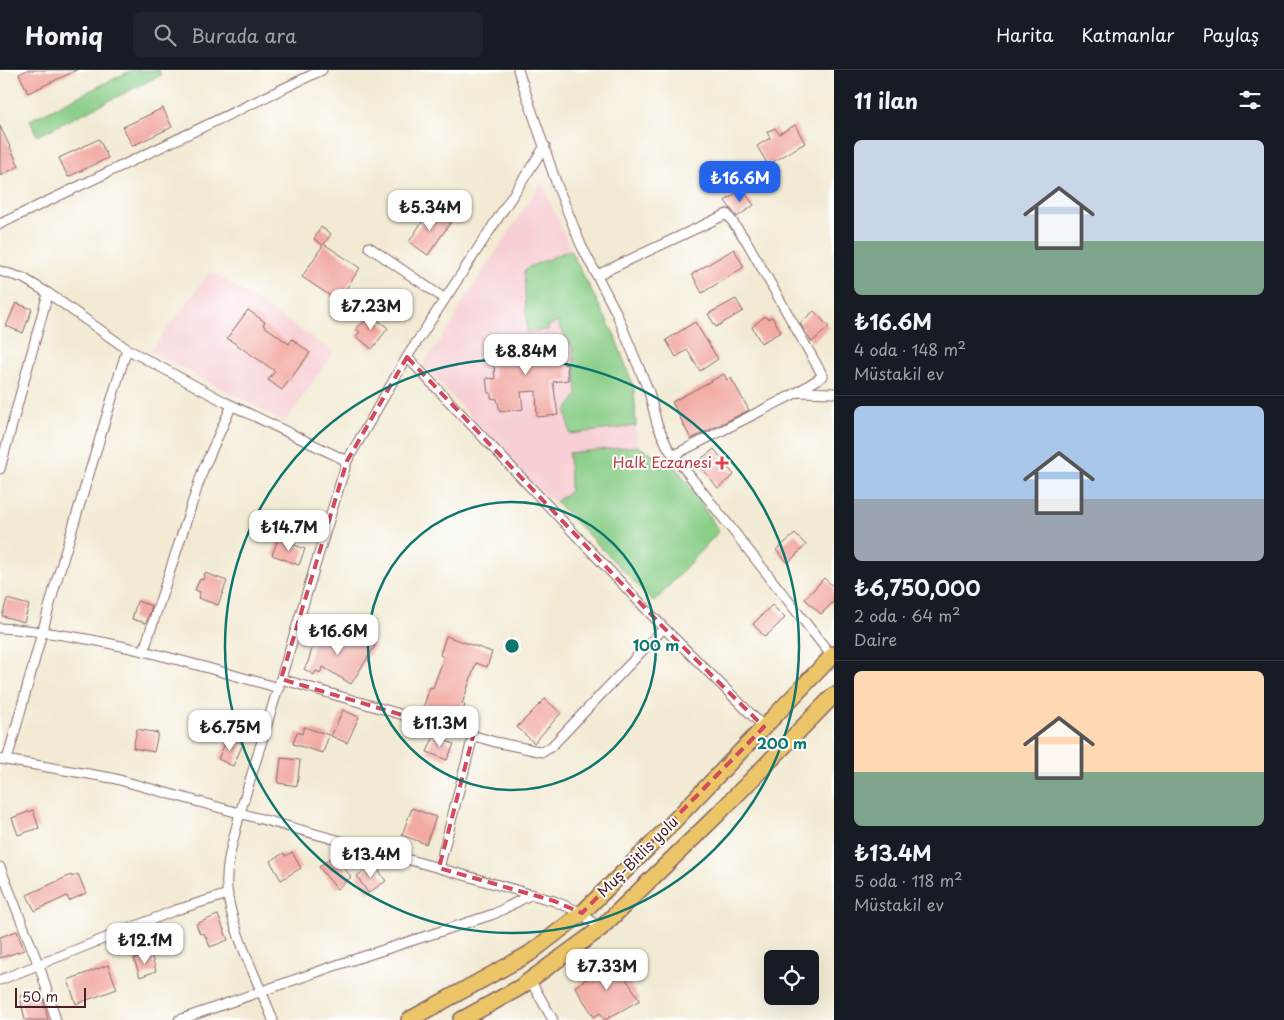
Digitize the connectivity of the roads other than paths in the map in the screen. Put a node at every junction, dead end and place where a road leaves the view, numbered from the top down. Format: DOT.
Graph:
graph roads {
  1 [pos="322,70"];
  2 [pos="518,70"];
  3 [pos="545,146"];
  4 [pos="0,224"];
  5 [pos="369,247"];
  6 [pos="0,271"];
  7 [pos="597,275"];
  8 [pos="48,293"];
  9 [pos="445,299"];
  10 [pos="127,349"];
  11 [pos="407,358"];
  12 [pos="798,392"];
  13 [pos="834,393"];
  14 [pos="232,405"];
  15 [pos="674,455"];
  16 [pos="348,461"];
  17 [pos="0,469"];
  18 [pos="0,628"];
  19 [pos="664,628"];
  20 [pos="43,631"];
  21 [pos="144,650"];
  22 [pos="833,656"];
  23 [pos="280,683"];
  24 [pos="834,695"];
  25 [pos="764,727"];
  26 [pos="473,736"];
  27 [pos="3,759"];
  28 [pos="240,813"];
  29 [pos="0,868"];
  30 [pos="439,868"];
  31 [pos="228,894"];
  32 [pos="532,894"];
  33 [pos="582,913"];
  34 [pos="600,929"];
  35 [pos="39,966"];
  36 [pos="0,980"];
  37 [pos="530,980"];
  38 [pos="262,992"];
  39 [pos="56,1020"];
  40 [pos="179,1020"];
  41 [pos="273,1020"];
  42 [pos="409,1020"];
  43 [pos="461,1020"];
  44 [pos="553,1020"];
  1 -- 4 [label="street"];
  2 -- 3 [label="street"];
  3 -- 7 [label="street"];
  3 -- 9 [label="street"];
  5 -- 9 [label="street"];
  6 -- 8 [label="street"];
  7 -- 12 [label="street"];
  7 -- 15 [label="street"];
  8 -- 10 [label="street"];
  8 -- 17 [label="street"];
  9 -- 11 [label="street"];
  10 -- 14 [label="street"];
  10 -- 20 [label="street"];
  11 -- 16 [label="street"];
  11 -- 19 [label="street"];
  12 -- 13 [label="street"];
  12 -- 15 [label="street"];
  14 -- 16 [label="street"];
  14 -- 21 [label="street"];
  15 -- 22 [label="street"];
  16 -- 23 [label="street"];
  18 -- 20 [label="street"];
  19 -- 25 [label="street"];
  19 -- 26 [label="street"];
  20 -- 21 [label="street"];
  20 -- 27 [label="street"];
  21 -- 23 [label="street"];
  22 -- 25 [label="highway, Muş-Bitlis yolu"];
  23 -- 26 [label="street"];
  23 -- 28 [label="street"];
  24 -- 34 [label="highway, Muş-Bitlis yolu"];
  25 -- 33 [label="highway, Muş-Bitlis yolu"];
  26 -- 30 [label="street"];
  27 -- 28 [label="street"];
  28 -- 30 [label="street"];
  28 -- 31 [label="street"];
  29 -- 35 [label="street"];
  30 -- 32 [label="street"];
  31 -- 35 [label="street"];
  31 -- 38 [label="street"];
  32 -- 33 [label="street"];
  32 -- 38 [label="street"];
  33 -- 34 [label="street"];
  33 -- 42 [label="highway, Muş-Bitlis yolu"];
  34 -- 37 [label="highway, Muş-Bitlis yolu"];
  35 -- 36 [label="street"];
  35 -- 39 [label="street"];
  37 -- 43 [label="highway, Muş-Bitlis yolu"];
  37 -- 44 [label="street"];
  38 -- 40 [label="street"];
  38 -- 41 [label="street"];
}
